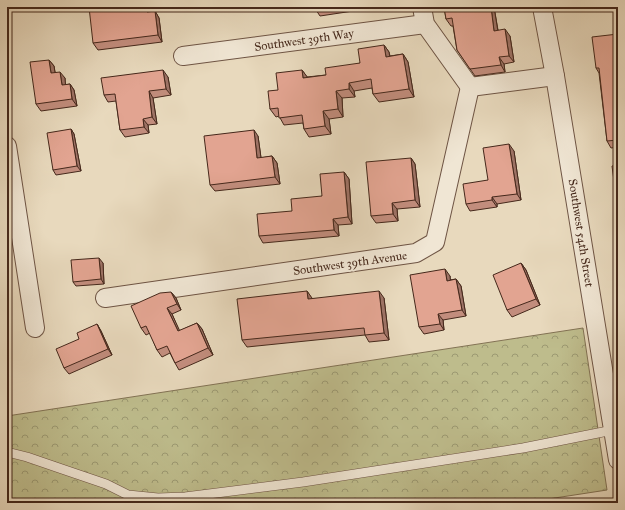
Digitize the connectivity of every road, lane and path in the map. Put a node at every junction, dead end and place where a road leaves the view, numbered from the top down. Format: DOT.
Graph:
graph roads {
  1 [pos="542,7"];
  2 [pos="423,15"];
  3 [pos="183,56"];
  4 [pos="555,76"];
  5 [pos="470,86"];
  6 [pos="7,146"];
  7 [pos="104,298"];
  8 [pos="35,328"];
  9 [pos="613,430"];
  10 [pos="7,452"];
  11 [pos="618,460"];
  1 -- 4 [label="street, Southwest 54th Street"];
  2 -- 3 [label="street, Southwest 39th Way"];
  2 -- 5 [label="street"];
  4 -- 5 [label="street"];
  4 -- 9 [label="street, Southwest 54th Street"];
  5 -- 7 [label="street, Southwest 39th Avenue"];
  6 -- 8 [label="street"];
  9 -- 10 [label="lane"];
  9 -- 11 [label="street, Southwest 54th Street"];
}
